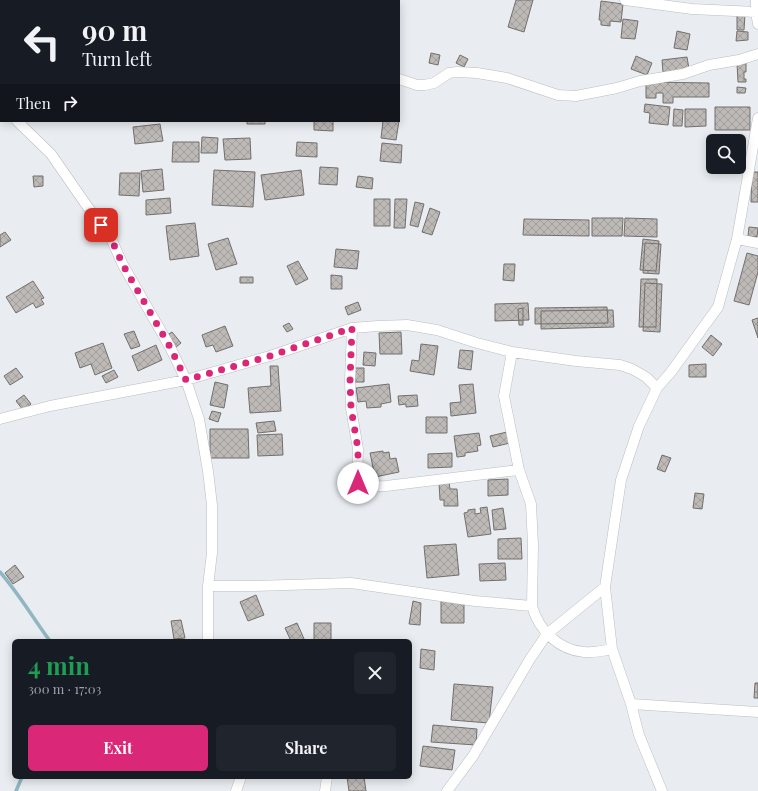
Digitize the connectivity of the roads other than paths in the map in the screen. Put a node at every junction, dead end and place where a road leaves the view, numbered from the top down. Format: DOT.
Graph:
graph roads {
  1 [pos="625,0"];
  2 [pos="756,0"];
  3 [pos="756,12"];
  4 [pos="758,24"];
  5 [pos="758,54"];
  6 [pos="400,79"];
  7 [pos="758,118"];
  8 [pos="18,122"];
  9 [pos="737,239"];
  10 [pos="758,243"];
  11 [pos="352,328"];
  12 [pos="512,352"];
  13 [pos="186,380"];
  14 [pos="657,388"];
  15 [pos="0,420"];
  16 [pos="519,470"];
  17 [pos="208,586"];
  18 [pos="605,587"];
  19 [pos="532,606"];
  20 [pos="547,634"];
  21 [pos="208,639"];
  22 [pos="612,649"];
  23 [pos="631,704"];
  24 [pos="758,712"];
  25 [pos="240,779"];
  26 [pos="327,779"];
  27 [pos="236,791"];
  28 [pos="325,791"];
  29 [pos="447,791"];
  30 [pos="662,791"];
  1 -- 3 [label="street"];
  2 -- 3 [label="street"];
  3 -- 4 [label="street"];
  5 -- 6 [label="street"];
  7 -- 9 [label="street"];
  8 -- 13 [label="street"];
  9 -- 10 [label="street"];
  9 -- 14 [label="street"];
  11 -- 12 [label="street"];
  11 -- 13 [label="street"];
  11 -- 16 [label="street"];
  12 -- 14 [label="street"];
  12 -- 16 [label="street"];
  13 -- 15 [label="street"];
  13 -- 17 [label="street"];
  14 -- 18 [label="street"];
  16 -- 19 [label="street"];
  17 -- 19 [label="street"];
  17 -- 21 [label="street"];
  18 -- 20 [label="street"];
  18 -- 22 [label="street"];
  19 -- 20 [label="street"];
  20 -- 22 [label="street"];
  20 -- 29 [label="street"];
  22 -- 23 [label="street"];
  23 -- 24 [label="street"];
  23 -- 30 [label="street"];
  25 -- 27 [label="street"];
  26 -- 28 [label="street"];
}
